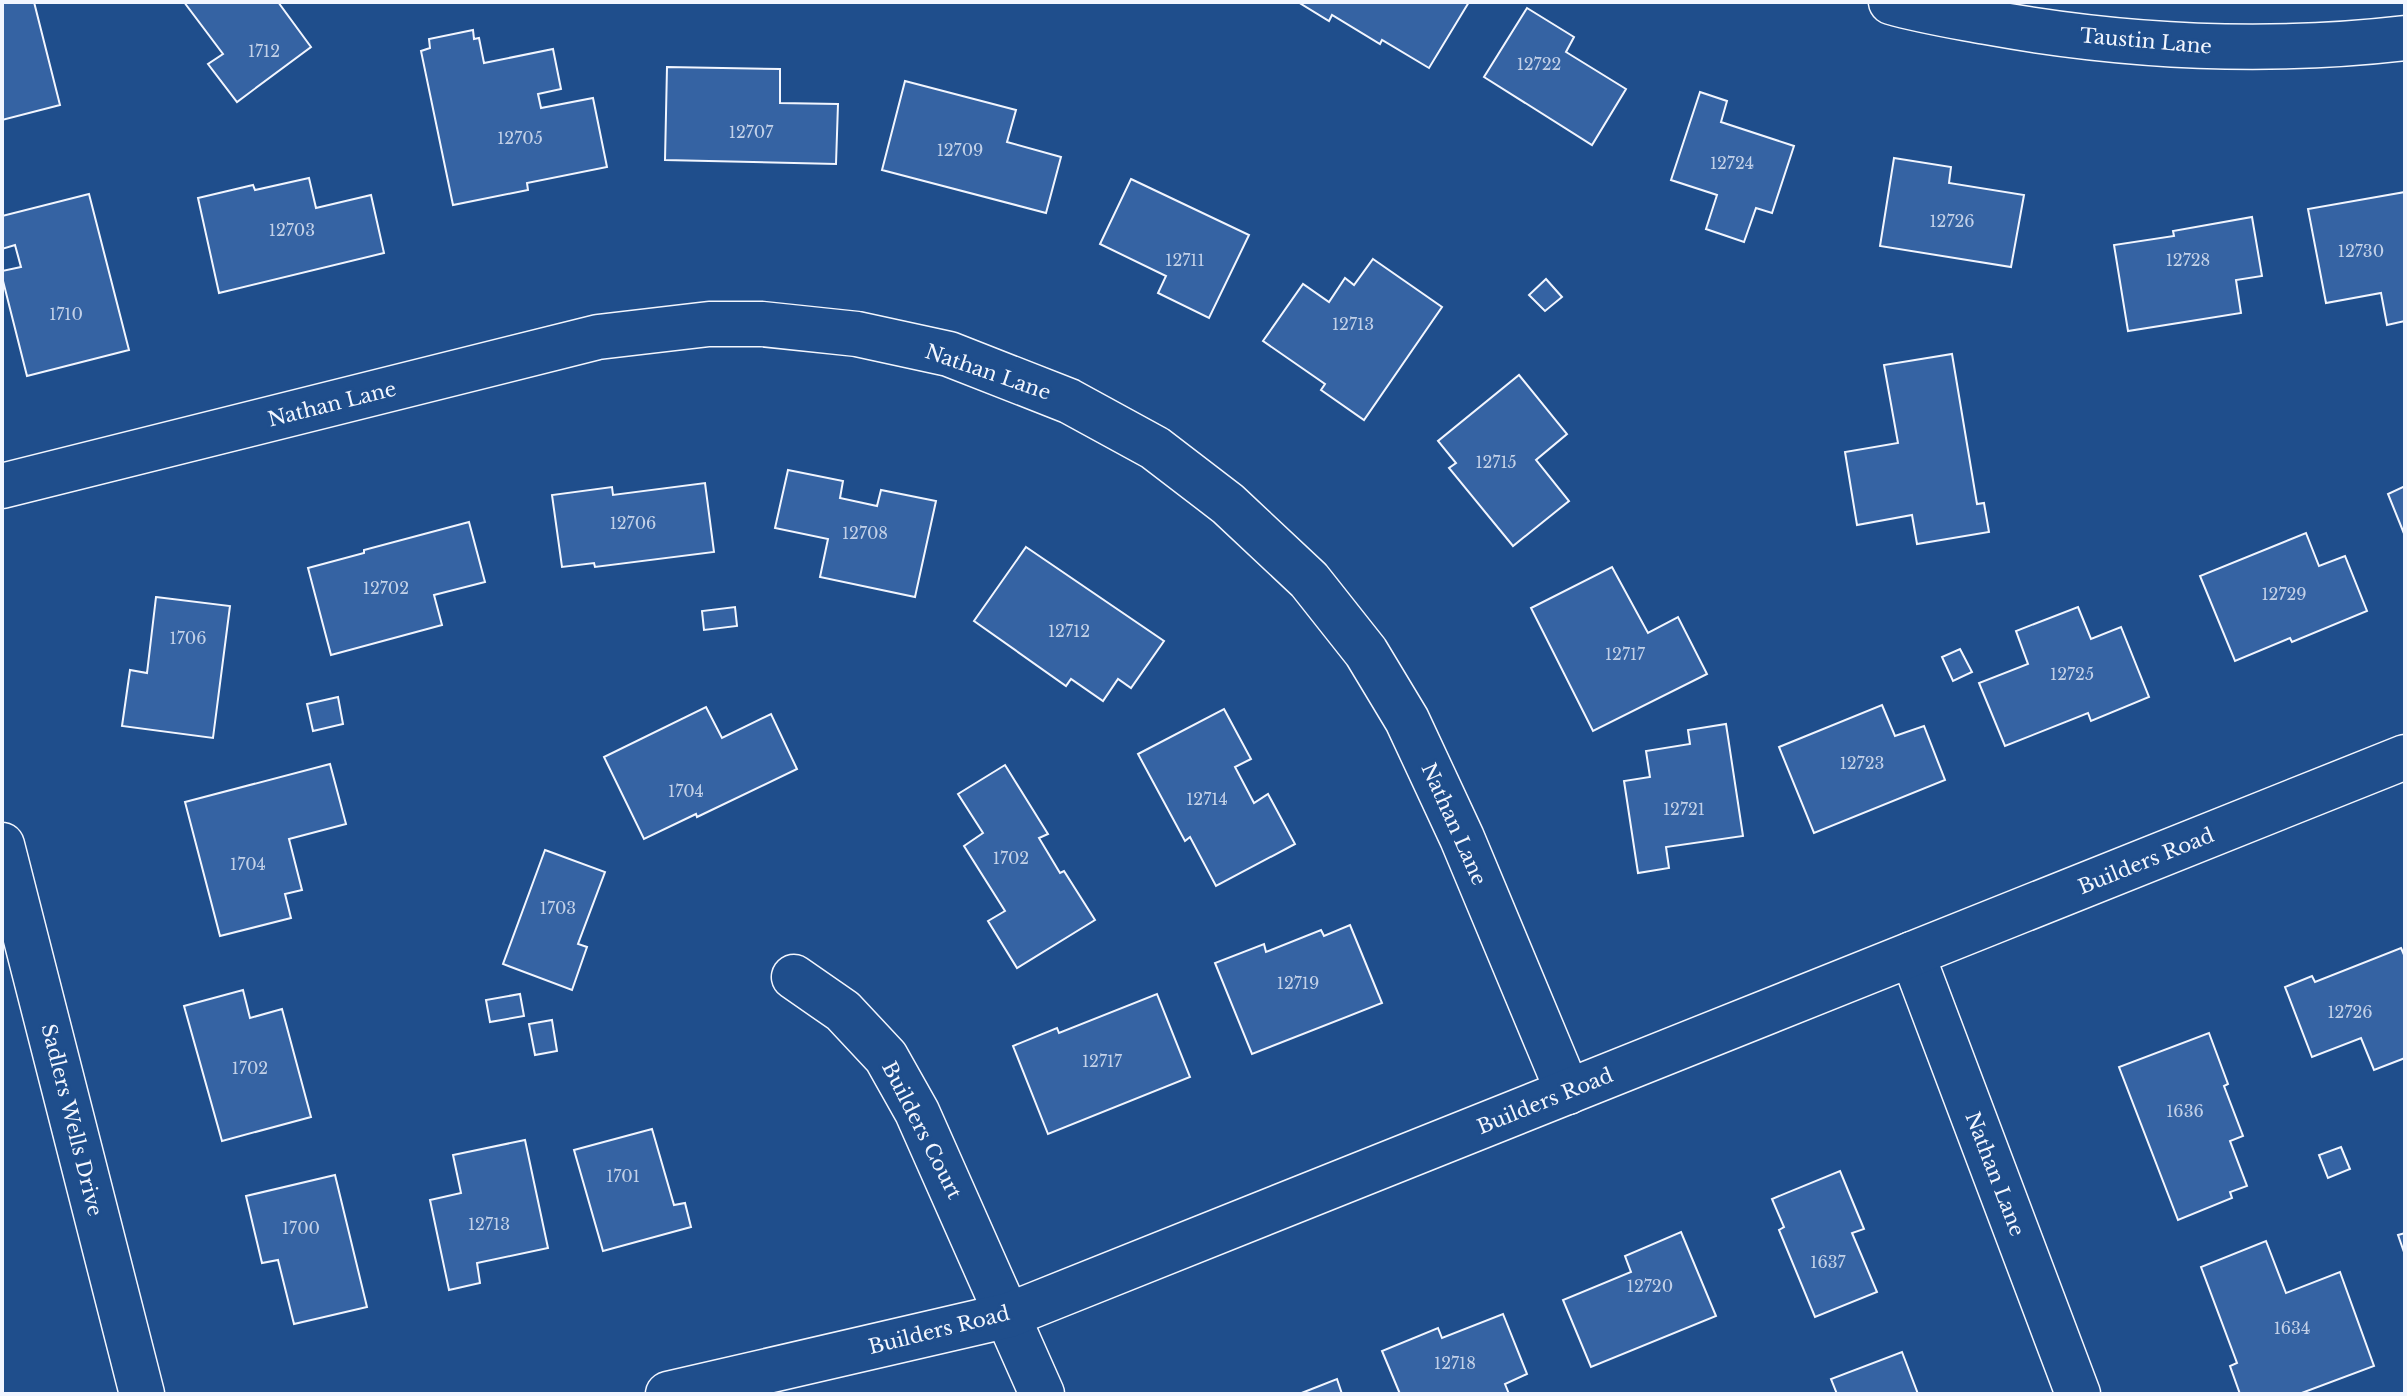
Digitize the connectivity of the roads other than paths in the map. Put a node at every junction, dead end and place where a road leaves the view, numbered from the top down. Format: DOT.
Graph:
graph roads {
  1 [pos="1891,2"];
  2 [pos="2405,38"];
  3 [pos="2,486"];
  4 [pos="2405,757"];
  5 [pos="2,845"];
  6 [pos="1912,954"];
  7 [pos="794,977"];
  8 [pos="1568,1092"];
  9 [pos="1009,1315"];
  10 [pos="142,1394"];
  11 [pos="668,1394"];
  12 [pos="1042,1394"];
  13 [pos="2078,1394"];
  1 -- 2 [label="street, Taustin Lane"];
  3 -- 8 [label="street, Nathan Lane"];
  4 -- 6 [label="street, Builders Road"];
  5 -- 10 [label="street, Sadlers Wells Drive"];
  6 -- 8 [label="street, Builders Road"];
  6 -- 13 [label="street, Nathan Lane"];
  7 -- 9 [label="street, Builders Court"];
  8 -- 9 [label="street, Builders Road"];
  9 -- 11 [label="street, Builders Road"];
  9 -- 12 [label="street, Builders Court"];
}
